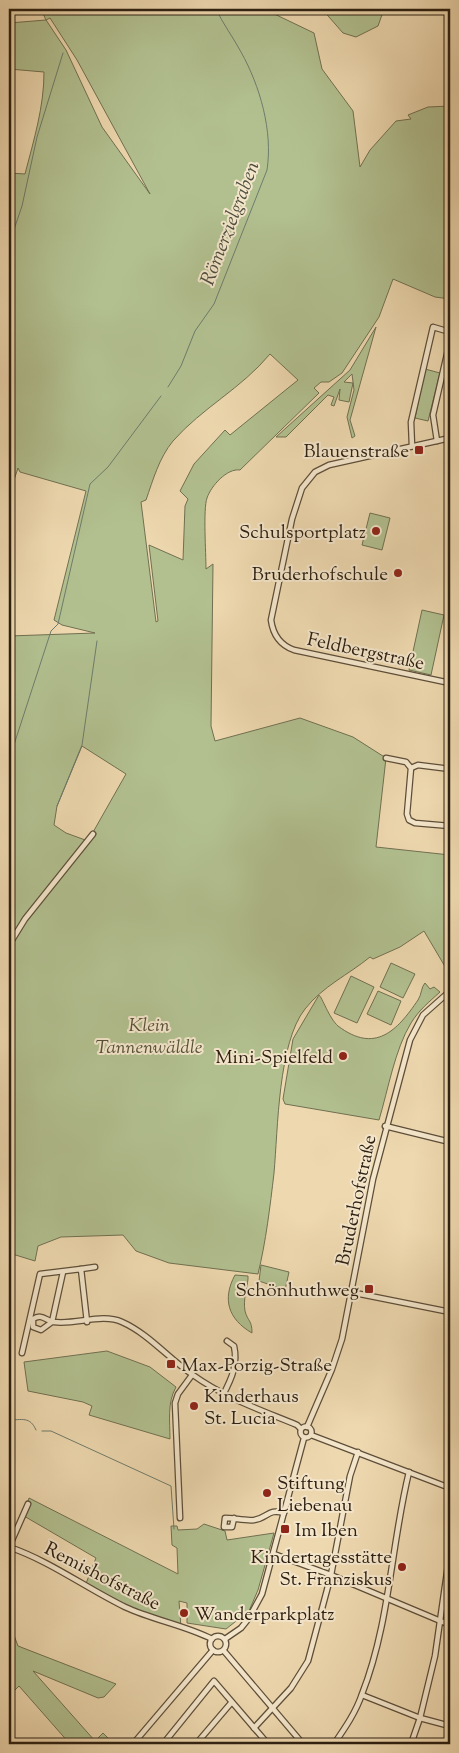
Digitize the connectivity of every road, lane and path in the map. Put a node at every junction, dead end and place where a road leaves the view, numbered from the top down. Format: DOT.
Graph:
graph roads {
  1 [pos="450,332"];
  2 [pos="450,341"];
  3 [pos="450,438"];
  4 [pos="436,441"];
  5 [pos="412,446"];
  6 [pos="450,683"];
  7 [pos="386,758"];
  8 [pos="411,768"];
  9 [pos="450,769"];
  10 [pos="450,826"];
  11 [pos="93,834"];
  12 [pos="9,945"];
  13 [pos="450,991"];
  14 [pos="386,1126"];
  15 [pos="450,1142"];
  16 [pos="95,1267"];
  17 [pos="81,1269"];
  18 [pos="62,1272"];
  19 [pos="350,1292"];
  20 [pos="450,1312"];
  21 [pos="32,1318"];
  22 [pos="52,1322"];
  23 [pos="88,1322"];
  24 [pos="227,1341"];
  25 [pos="22,1353"];
  26 [pos="192,1375"];
  27 [pos="223,1394"];
  28 [pos="307,1427"];
  29 [pos="301,1429"];
  30 [pos="311,1434"];
  31 [pos="304,1438"];
  32 [pos="358,1452"];
  33 [pos="409,1472"];
  34 [pos="450,1488"];
  35 [pos="28,1504"];
  36 [pos="284,1513"];
  37 [pos="180,1518"];
  38 [pos="234,1518"];
  39 [pos="9,1547"];
  40 [pos="450,1551"];
  41 [pos="274,1554"];
  42 [pos="331,1575"];
  43 [pos="387,1600"];
  44 [pos="441,1622"];
  45 [pos="450,1625"];
  46 [pos="212,1639"];
  47 [pos="225,1639"];
  48 [pos="212,1650"];
  49 [pos="224,1651"];
  50 [pos="362,1695"];
  51 [pos="231,1703"];
  52 [pos="274,1709"];
  53 [pos="420,1718"];
  54 [pos="450,1726"];
  55 [pos="254,1728"];
  56 [pos="133,1744"];
  57 [pos="163,1744"];
  58 [pos="196,1744"];
  59 [pos="266,1744"];
  60 [pos="304,1744"];
  61 [pos="334,1744"];
  62 [pos="411,1744"];
  1 -- 5 [label="street"];
  2 -- 4 [label="street"];
  3 -- 4 [label="street"];
  4 -- 5 [label="street"];
  5 -- 6 [label="street, Feldbergstraße"];
  7 -- 8 [label="street"];
  8 -- 9 [label="street"];
  8 -- 10 [label="street"];
  11 -- 12 [label="street"];
  13 -- 14 [label="street, Bruderhofstraße"];
  14 -- 15 [label="street"];
  14 -- 19 [label="street, Bruderhofstraße"];
  16 -- 17 [label="street"];
  17 -- 18 [label="street"];
  17 -- 23 [label="street"];
  18 -- 21 [label="street"];
  18 -- 22 [label="street"];
  19 -- 20 [label="street"];
  19 -- 28 [label="street, Bruderhofstraße"];
  21 -- 22 [label="street"];
  21 -- 22 [label="street"];
  21 -- 25 [label="street"];
  22 -- 23 [label="street"];
  23 -- 26 [label="street"];
  24 -- 27 [label="street"];
  26 -- 27 [label="street"];
  26 -- 37 [label="street"];
  27 -- 29 [label="street"];
  28 -- 29 [label="street"];
  28 -- 30 [label="street"];
  29 -- 31 [label="street"];
  30 -- 31 [label="street"];
  30 -- 32 [label="street"];
  31 -- 36 [label="street"];
  32 -- 33 [label="street"];
  32 -- 42 [label="street"];
  33 -- 34 [label="street"];
  33 -- 43 [label="street"];
  35 -- 39 [label="street, Remishofstraße"];
  36 -- 38 [label="street"];
  36 -- 41 [label="street"];
  39 -- 46 [label="street, Remishofstraße"];
  40 -- 44 [label="street"];
  41 -- 42 [label="street"];
  41 -- 47 [label="street"];
  42 -- 43 [label="street"];
  42 -- 52 [label="street"];
  43 -- 44 [label="street"];
  43 -- 50 [label="street"];
  44 -- 45 [label="street"];
  44 -- 53 [label="street"];
  46 -- 47 [label="street"];
  46 -- 48 [label="street"];
  47 -- 49 [label="street"];
  48 -- 49 [label="street"];
  48 -- 56 [label="street"];
  49 -- 52 [label="street"];
  50 -- 53 [label="street"];
  50 -- 61 [label="street"];
  51 -- 55 [label="street"];
  51 -- 57 [label="street"];
  51 -- 58 [label="street"];
  52 -- 55 [label="street"];
  52 -- 60 [label="street"];
  53 -- 54 [label="street"];
  53 -- 62 [label="street"];
  55 -- 59 [label="street"];
}
